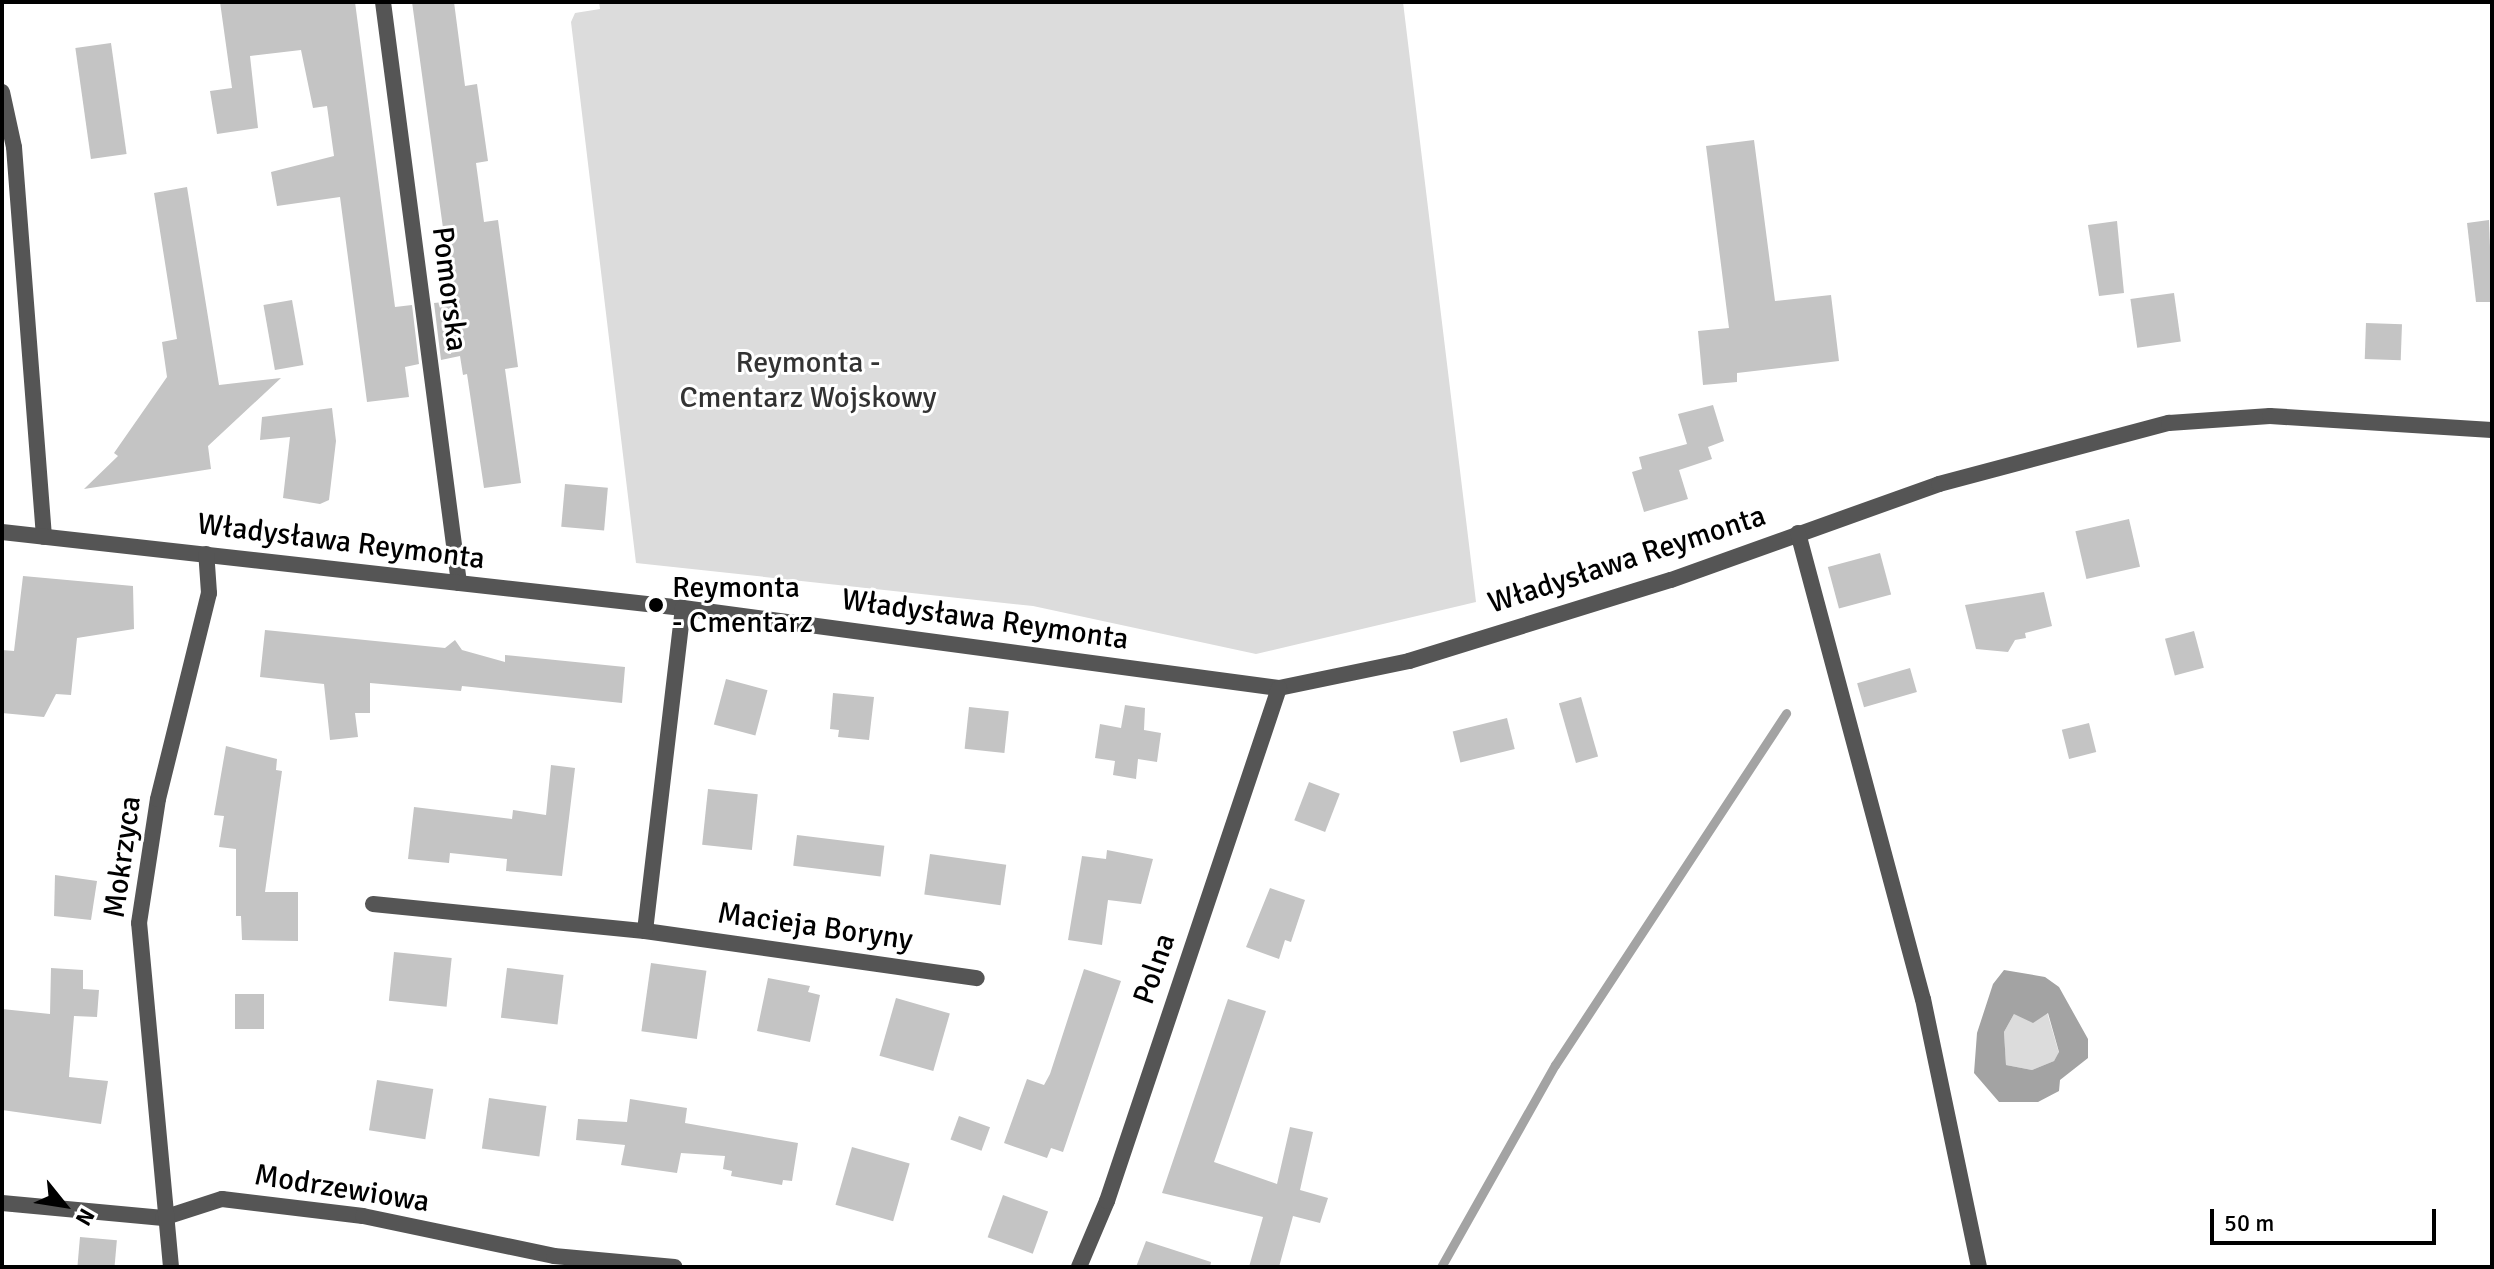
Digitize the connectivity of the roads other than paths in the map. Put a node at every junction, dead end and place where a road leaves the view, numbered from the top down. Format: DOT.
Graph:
graph roads {
  1 [pos="383,2"];
  2 [pos="2,92"];
  3 [pos="2492,430"];
  4 [pos="2,532"];
  5 [pos="1798,533"];
  6 [pos="44,537"];
  7 [pos="206,554"];
  8 [pos="459,583"];
  9 [pos="683,608"];
  10 [pos="1279,688"];
  11 [pos="373,904"];
  12 [pos="645,931"];
  13 [pos="977,978"];
  14 [pos="2,1203"];
  15 [pos="163,1218"];
  16 [pos="171,1267"];
  17 [pos="675,1267"];
  18 [pos="1079,1267"];
  19 [pos="1979,1267"];
  1 -- 8 [label="street, Pomorska"];
  2 -- 6 [label="street"];
  3 -- 5 [label="street, Władysława Reymonta"];
  4 -- 6 [label="street, Władysława Reymonta"];
  5 -- 10 [label="street, Władysława Reymonta"];
  5 -- 19 [label="street, Władysława Reymonta"];
  6 -- 7 [label="street, Władysława Reymonta"];
  7 -- 8 [label="street, Władysława Reymonta"];
  7 -- 15 [label="street, Mokrzyca"];
  8 -- 9 [label="street, Władysława Reymonta"];
  9 -- 10 [label="street, Władysława Reymonta"];
  9 -- 12 [label="street"];
  10 -- 18 [label="street, Polna"];
  11 -- 12 [label="street, Macieja Boryny"];
  12 -- 13 [label="street, Macieja Boryny"];
  14 -- 15 [label="street, Modrzewiowa"];
  15 -- 16 [label="street, Mokrzyca"];
  15 -- 17 [label="street, Modrzewiowa"];
}
